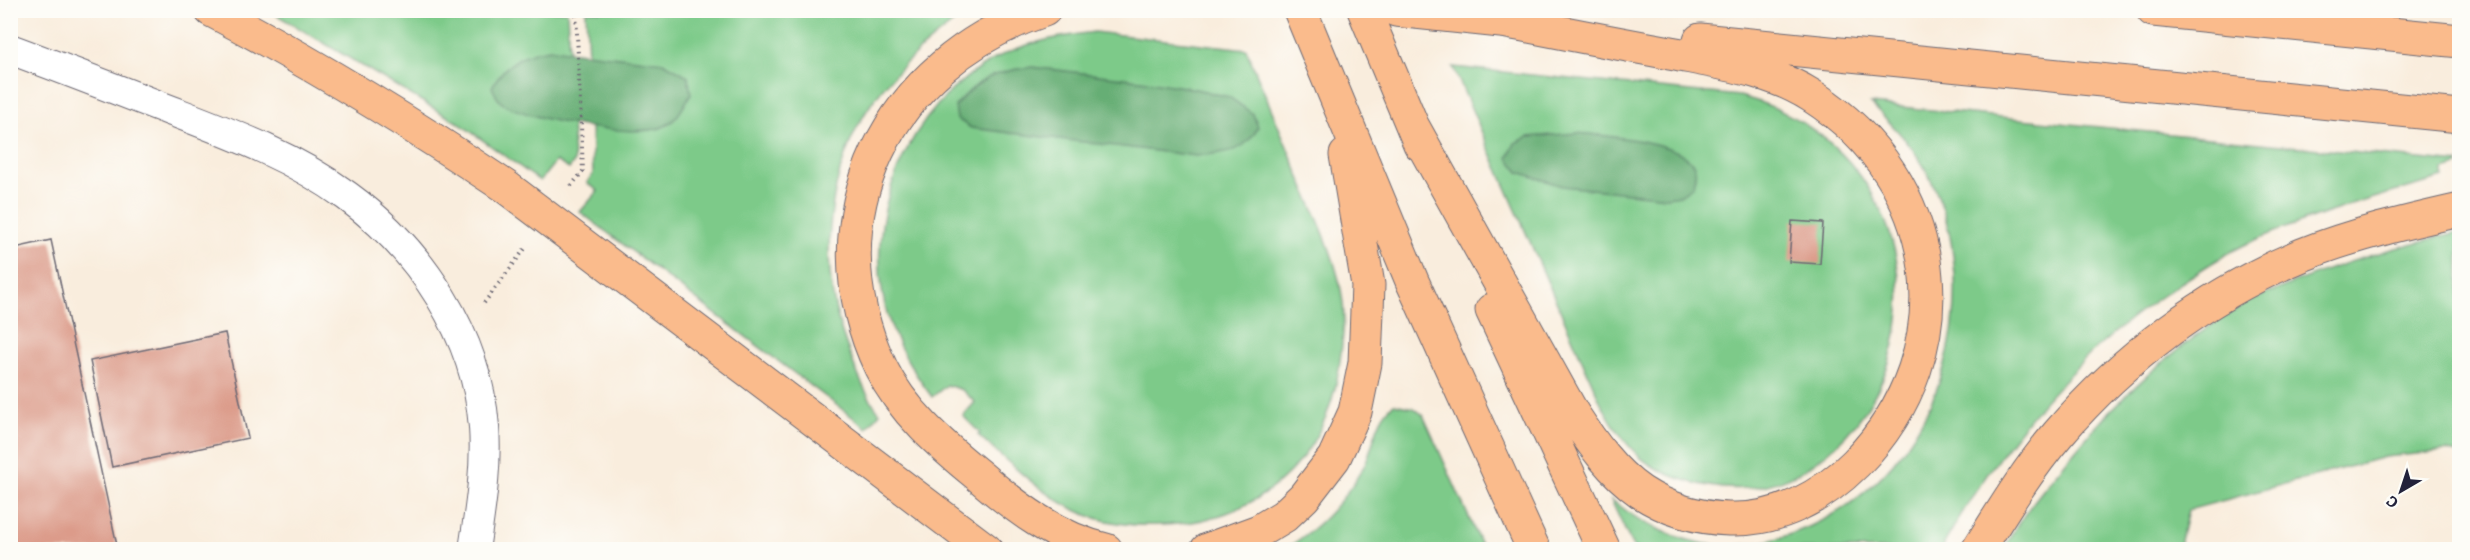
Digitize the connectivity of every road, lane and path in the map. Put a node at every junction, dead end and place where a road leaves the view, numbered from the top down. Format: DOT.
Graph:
graph roads {
  1 [pos="211,10"];
  2 [pos="576,10"];
  3 [pos="1044,10"];
  4 [pos="1300,10"];
  5 [pos="1364,10"];
  6 [pos="1396,10"];
  7 [pos="2153,10"];
  8 [pos="1498,20"];
  9 [pos="2460,41"];
  10 [pos="10,49"];
  11 [pos="1337,97"];
  12 [pos="2456,115"];
  13 [pos="1412,125"];
  14 [pos="572,186"];
  15 [pos="2460,210"];
  16 [pos="529,244"];
  17 [pos="484,303"];
  18 [pos="474,549"];
  19 [pos="986,549"];
  20 [pos="1106,549"];
  21 [pos="1207,549"];
  22 [pos="1534,549"];
  23 [pos="1604,549"];
  24 [pos="1978,549"];
  1 -- 19 [label="main road"];
  2 -- 14 [label="path"];
  3 -- 20 [label="main road"];
  4 -- 11 [label="main road"];
  5 -- 13 [label="main road"];
  6 -- 8 [label="main road"];
  7 -- 9 [label="main road"];
  8 -- 12 [label="main road"];
  8 -- 13 [label="main road"];
  10 -- 18 [label="street"];
  11 -- 21 [label="main road"];
  11 -- 22 [label="main road"];
  13 -- 23 [label="main road"];
  15 -- 24 [label="main road"];
  16 -- 17 [label="path"];
}
